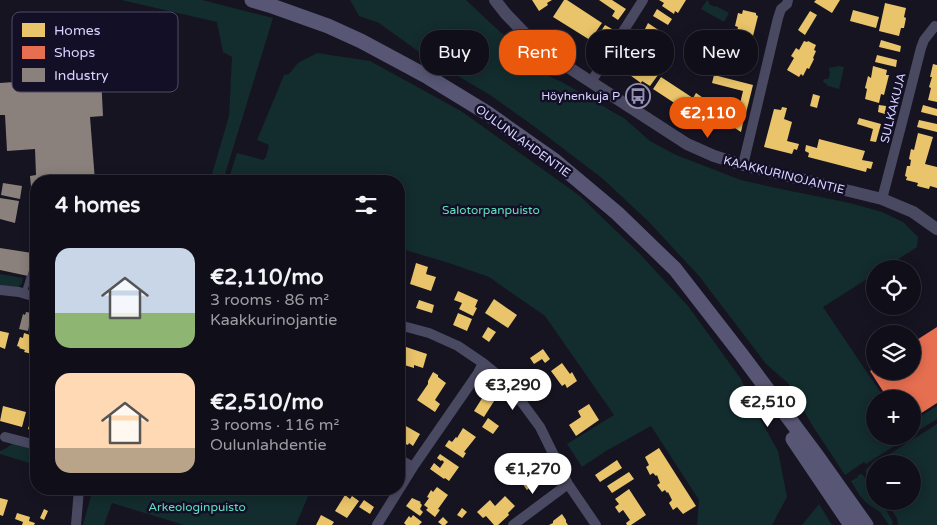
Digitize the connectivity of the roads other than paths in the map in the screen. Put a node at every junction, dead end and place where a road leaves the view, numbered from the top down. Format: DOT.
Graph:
graph roads {
  1 [pos="252,0"];
  2 [pos="495,0"];
  3 [pos="643,0"];
  4 [pos="788,0"];
  5 [pos="936,26"];
  6 [pos="591,82"];
  7 [pos="743,165"];
  8 [pos="882,199"];
  9 [pos="937,229"];
  10 [pos="29,277"];
  11 [pos="0,290"];
  12 [pos="20,296"];
  13 [pos="30,297"];
  14 [pos="405,327"];
  15 [pos="741,354"];
  16 [pos="483,363"];
  17 [pos="5,437"];
  18 [pos="30,443"];
  19 [pos="405,462"];
  20 [pos="413,467"];
  21 [pos="405,480"];
  22 [pos="568,484"];
  23 [pos="79,495"];
  24 [pos="396,495"];
  25 [pos="76,525"];
  26 [pos="377,525"];
  27 [pos="513,525"];
  28 [pos="596,525"];
  29 [pos="851,525"];
  30 [pos="866,525"];
  1 -- 15 [label="main road, OULUNLAHDENTIE"];
  2 -- 6 [label="street, KAAKKURINOJANTIE"];
  3 -- 6 [label="street"];
  4 -- 7 [label="street"];
  5 -- 8 [label="street, SULKAKUJA"];
  6 -- 7 [label="street, KAAKKURINOJANTIE"];
  7 -- 8 [label="street, KAAKKURINOJANTIE"];
  8 -- 9 [label="street, KAAKKURINOJANTIE"];
  10 -- 12 [label="lane"];
  11 -- 12 [label="street"];
  12 -- 13 [label="street"];
  14 -- 16 [label="street"];
  15 -- 29 [label="main road, OULUNLAHDENTIE"];
  15 -- 30 [label="main road, OULUNLAHDENTIE"];
  16 -- 20 [label="street"];
  16 -- 22 [label="street"];
  17 -- 18 [label="street"];
  19 -- 20 [label="street"];
  20 -- 21 [label="street"];
  22 -- 27 [label="street"];
  22 -- 28 [label="street"];
  23 -- 25 [label="street"];
  24 -- 26 [label="street"];
}
